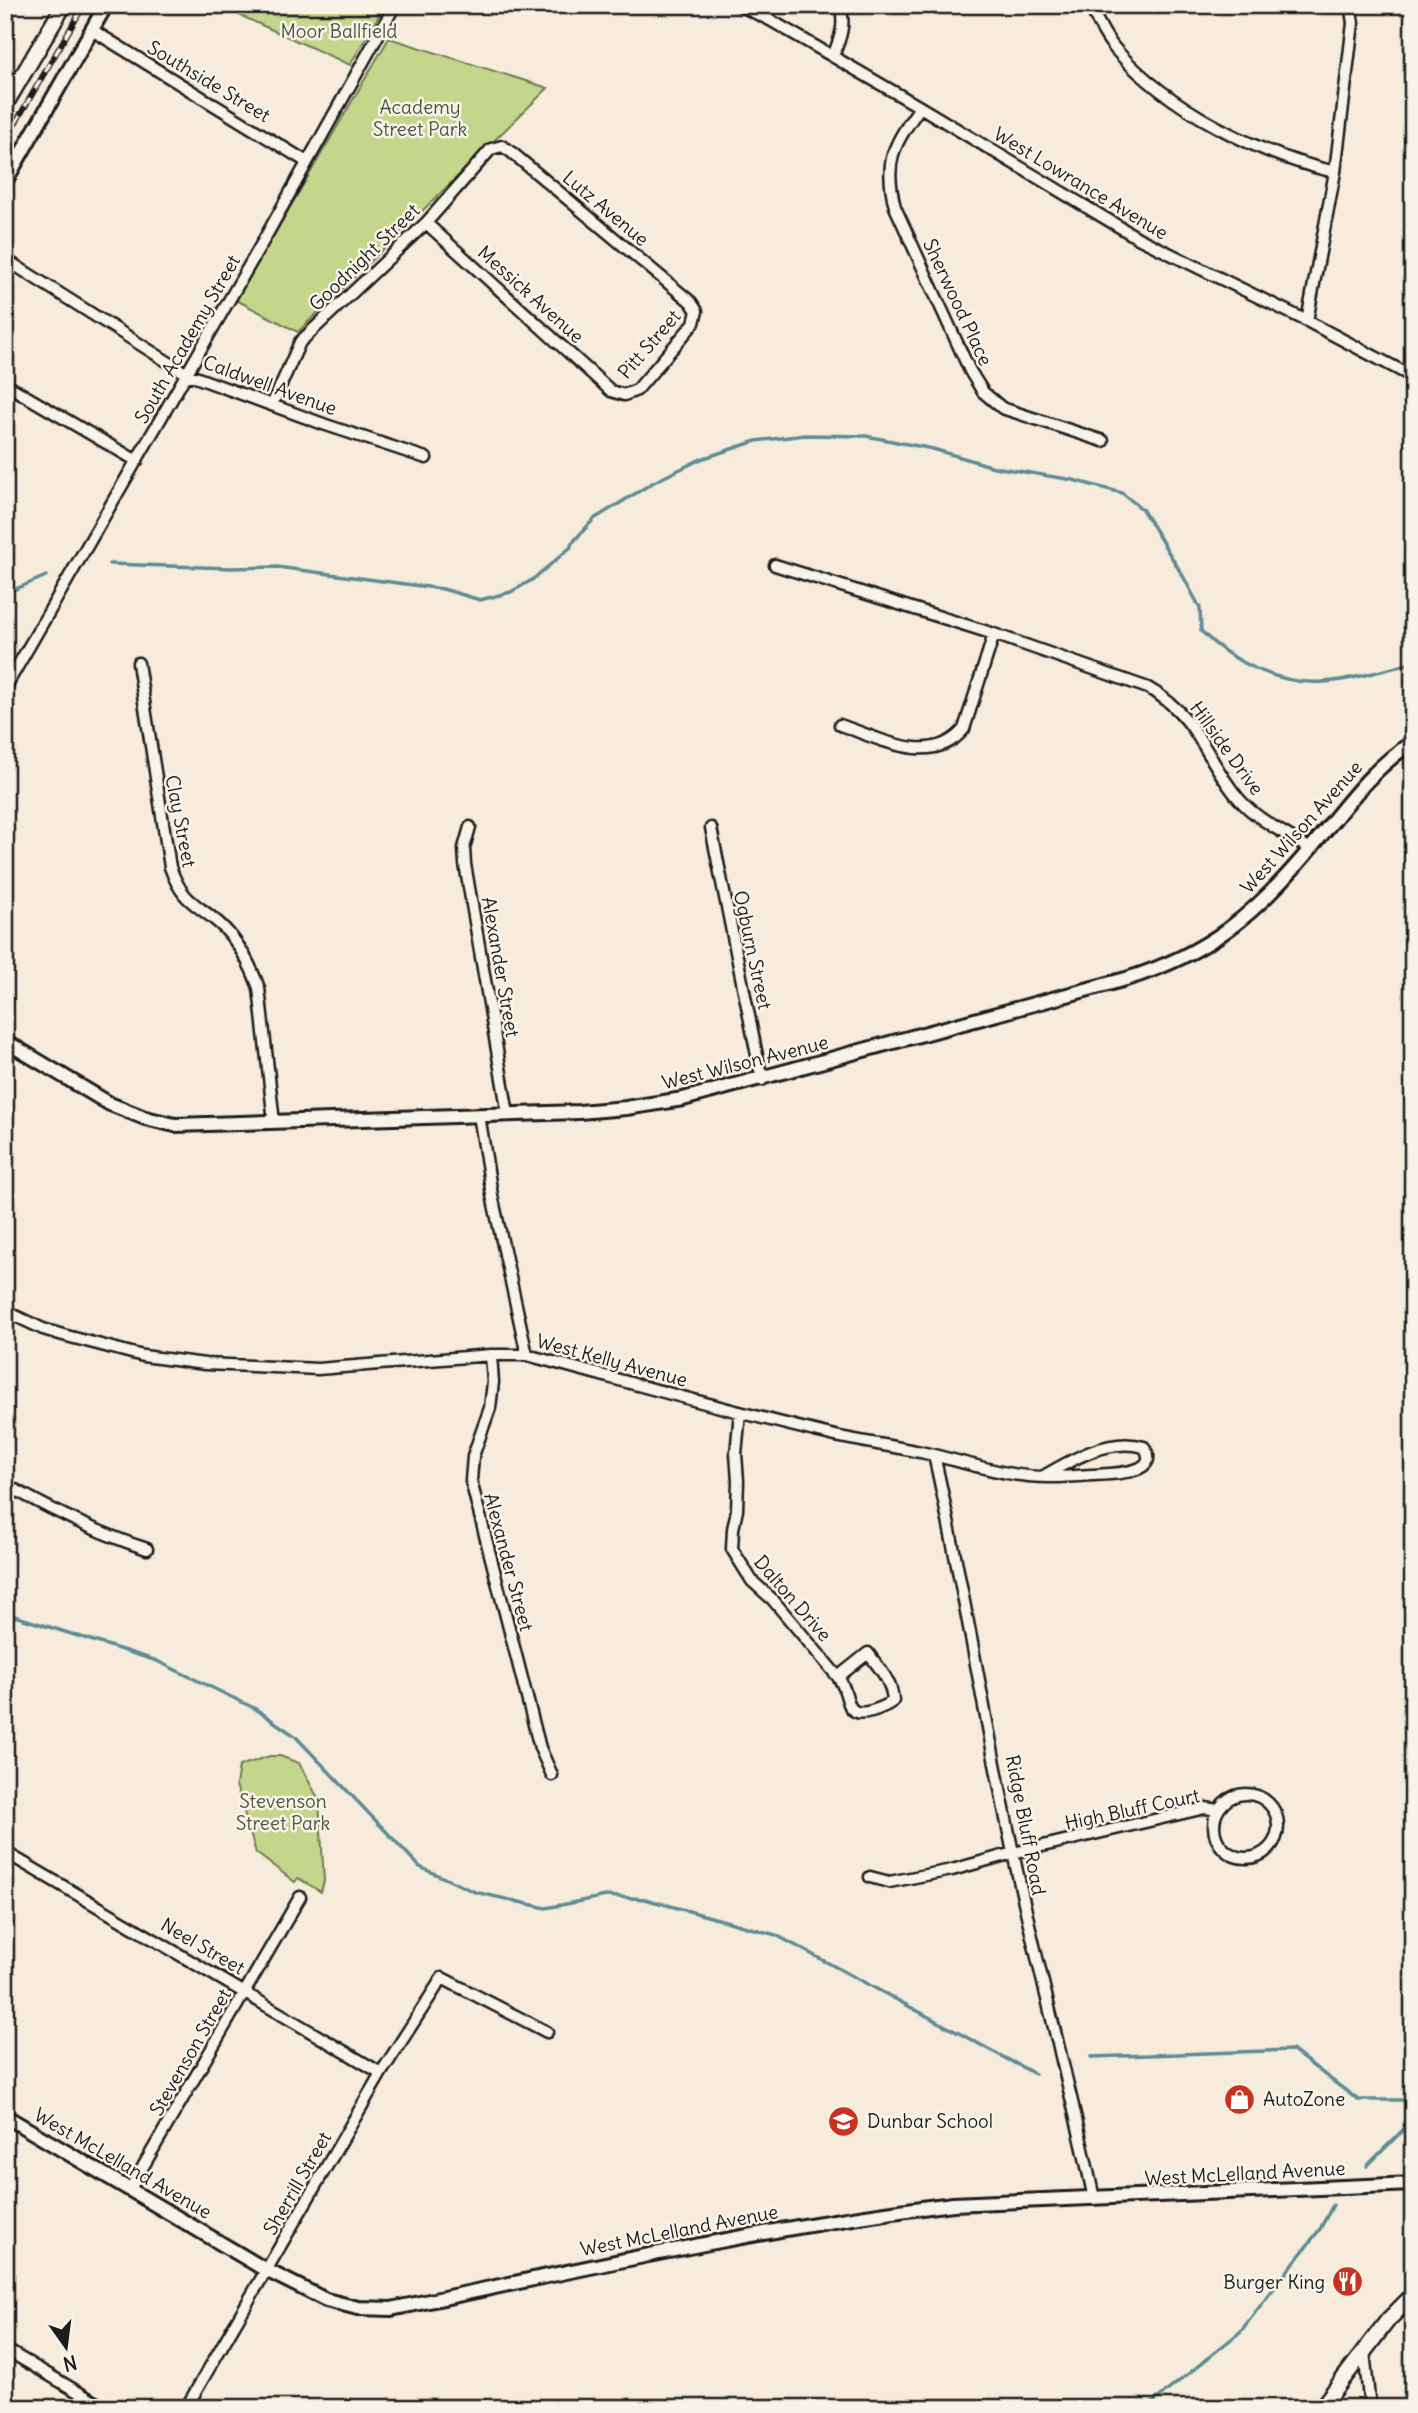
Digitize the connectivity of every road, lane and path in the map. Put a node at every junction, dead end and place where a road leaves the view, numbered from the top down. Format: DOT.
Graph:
graph roads {
  1 [pos="64,5"];
  2 [pos="106,5"];
  3 [pos="395,5"];
  4 [pos="739,5"];
  5 [pos="840,5"];
  6 [pos="1090,5"];
  7 [pos="1350,5"];
  8 [pos="92,30"];
  9 [pos="833,57"];
  10 [pos="5,105"];
  11 [pos="920,107"];
  12 [pos="496,147"];
  13 [pos="307,162"];
  14 [pos="1335,172"];
  15 [pos="5,182"];
  16 [pos="426,223"];
  17 [pos="5,258"];
  18 [pos="691,302"];
  19 [pos="1307,321"];
  20 [pos="187,374"];
  21 [pos="1413,377"];
  22 [pos="5,384"];
  23 [pos="611,391"];
  24 [pos="272,405"];
  25 [pos="1103,441"];
  26 [pos="426,458"];
  27 [pos="137,461"];
  28 [pos="775,565"];
  29 [pos="995,634"];
  30 [pos="138,663"];
  31 [pos="5,688"];
  32 [pos="840,725"];
  33 [pos="1413,742"];
  34 [pos="470,827"];
  35 [pos="711,828"];
  36 [pos="1310,849"];
  37 [pos="5,1041"];
  38 [pos="762,1080"];
  39 [pos="508,1114"];
  40 [pos="479,1115"];
  41 [pos="274,1122"];
  42 [pos="5,1311"];
  43 [pos="491,1355"];
  44 [pos="527,1355"];
  45 [pos="740,1412"];
  46 [pos="934,1455"];
  47 [pos="1042,1477"];
  48 [pos="5,1484"];
  49 [pos="147,1549"];
  50 [pos="838,1677"];
  51 [pos="552,1774"];
  52 [pos="1218,1810"];
  53 [pos="5,1852"];
  54 [pos="1013,1853"];
  55 [pos="870,1877"];
  56 [pos="300,1897"];
  57 [pos="245,1992"];
  58 [pos="547,2032"];
  59 [pos="381,2073"];
  60 [pos="5,2116"];
  61 [pos="1413,2184"];
  62 [pos="130,2189"];
  63 [pos="1094,2199"];
  64 [pos="266,2270"];
  65 [pos="1413,2295"];
  66 [pos="5,2349"];
  67 [pos="1364,2351"];
  68 [pos="105,2408"];
  69 [pos="186,2408"];
  70 [pos="1321,2408"];
  71 [pos="1370,2408"];
  1 -- 10 [label="main road"];
  2 -- 8 [label="street"];
  3 -- 13 [label="street, South Academy Street"];
  4 -- 9 [label="street, West Lowrance Avenue"];
  5 -- 9 [label="street"];
  6 -- 14 [label="street"];
  7 -- 14 [label="street"];
  8 -- 13 [label="street, Southside Street"];
  8 -- 15 [label="street"];
  9 -- 11 [label="street, West Lowrance Avenue"];
  11 -- 19 [label="street, West Lowrance Avenue"];
  11 -- 25 [label="street, Sherwood Place"];
  12 -- 16 [label="street, Goodnight Street"];
  12 -- 18 [label="street, Lutz Avenue"];
  13 -- 20 [label="street, South Academy Street"];
  14 -- 19 [label="street"];
  16 -- 23 [label="street, Messick Avenue"];
  16 -- 24 [label="street, Goodnight Street"];
  17 -- 20 [label="street, Caldwell Avenue"];
  18 -- 23 [label="street, Pitt Street"];
  19 -- 21 [label="street, West Lowrance Avenue"];
  20 -- 24 [label="street, Caldwell Avenue"];
  20 -- 27 [label="street, South Academy Street"];
  22 -- 27 [label="street"];
  24 -- 26 [label="street, Caldwell Avenue"];
  27 -- 31 [label="street, South Academy Street"];
  28 -- 29 [label="street, Hillside Drive"];
  29 -- 32 [label="street"];
  29 -- 36 [label="street, Hillside Drive"];
  30 -- 41 [label="street, Clay Street"];
  33 -- 36 [label="street, West Wilson Avenue"];
  34 -- 39 [label="street, Alexander Street"];
  35 -- 38 [label="street, Ogburn Street"];
  36 -- 38 [label="street, West Wilson Avenue"];
  37 -- 41 [label="street, West Wilson Avenue"];
  38 -- 39 [label="street, West Wilson Avenue"];
  39 -- 40 [label="street, West Wilson Avenue"];
  40 -- 41 [label="street, West Wilson Avenue"];
  40 -- 44 [label="street"];
  42 -- 43 [label="street, West Kelly Avenue"];
  43 -- 44 [label="street, West Kelly Avenue"];
  43 -- 51 [label="street, Alexander Street"];
  44 -- 45 [label="street, West Kelly Avenue"];
  45 -- 46 [label="street, West Kelly Avenue"];
  45 -- 50 [label="street, Dalton Drive"];
  46 -- 47 [label="street, West Kelly Avenue"];
  46 -- 54 [label="street, Ridge Bluff Road"];
  47 -- 47 [label="street, West Kelly Avenue"];
  48 -- 49 [label="street"];
  50 -- 50 [label="street, Dalton Drive"];
  52 -- 52 [label="street, High Bluff Court"];
  52 -- 54 [label="street, High Bluff Court"];
  53 -- 57 [label="street, Neel Street"];
  54 -- 55 [label="street, High Bluff Court"];
  54 -- 63 [label="street, Ridge Bluff Road"];
  56 -- 57 [label="street, Stevenson Street"];
  57 -- 59 [label="street, Neel Street"];
  57 -- 62 [label="street, Stevenson Street"];
  58 -- 59 [label="street, Sherrill Street"];
  59 -- 64 [label="street, Sherrill Street"];
  60 -- 62 [label="street, West McLelland Avenue"];
  61 -- 63 [label="street, West McLelland Avenue"];
  62 -- 64 [label="street, West McLelland Avenue"];
  63 -- 64 [label="street, West McLelland Avenue"];
  64 -- 69 [label="street, Sherrill Street"];
  65 -- 67 [label="main road"];
  66 -- 68 [label="street"];
  67 -- 70 [label="main road"];
  67 -- 71 [label="street"];
}
